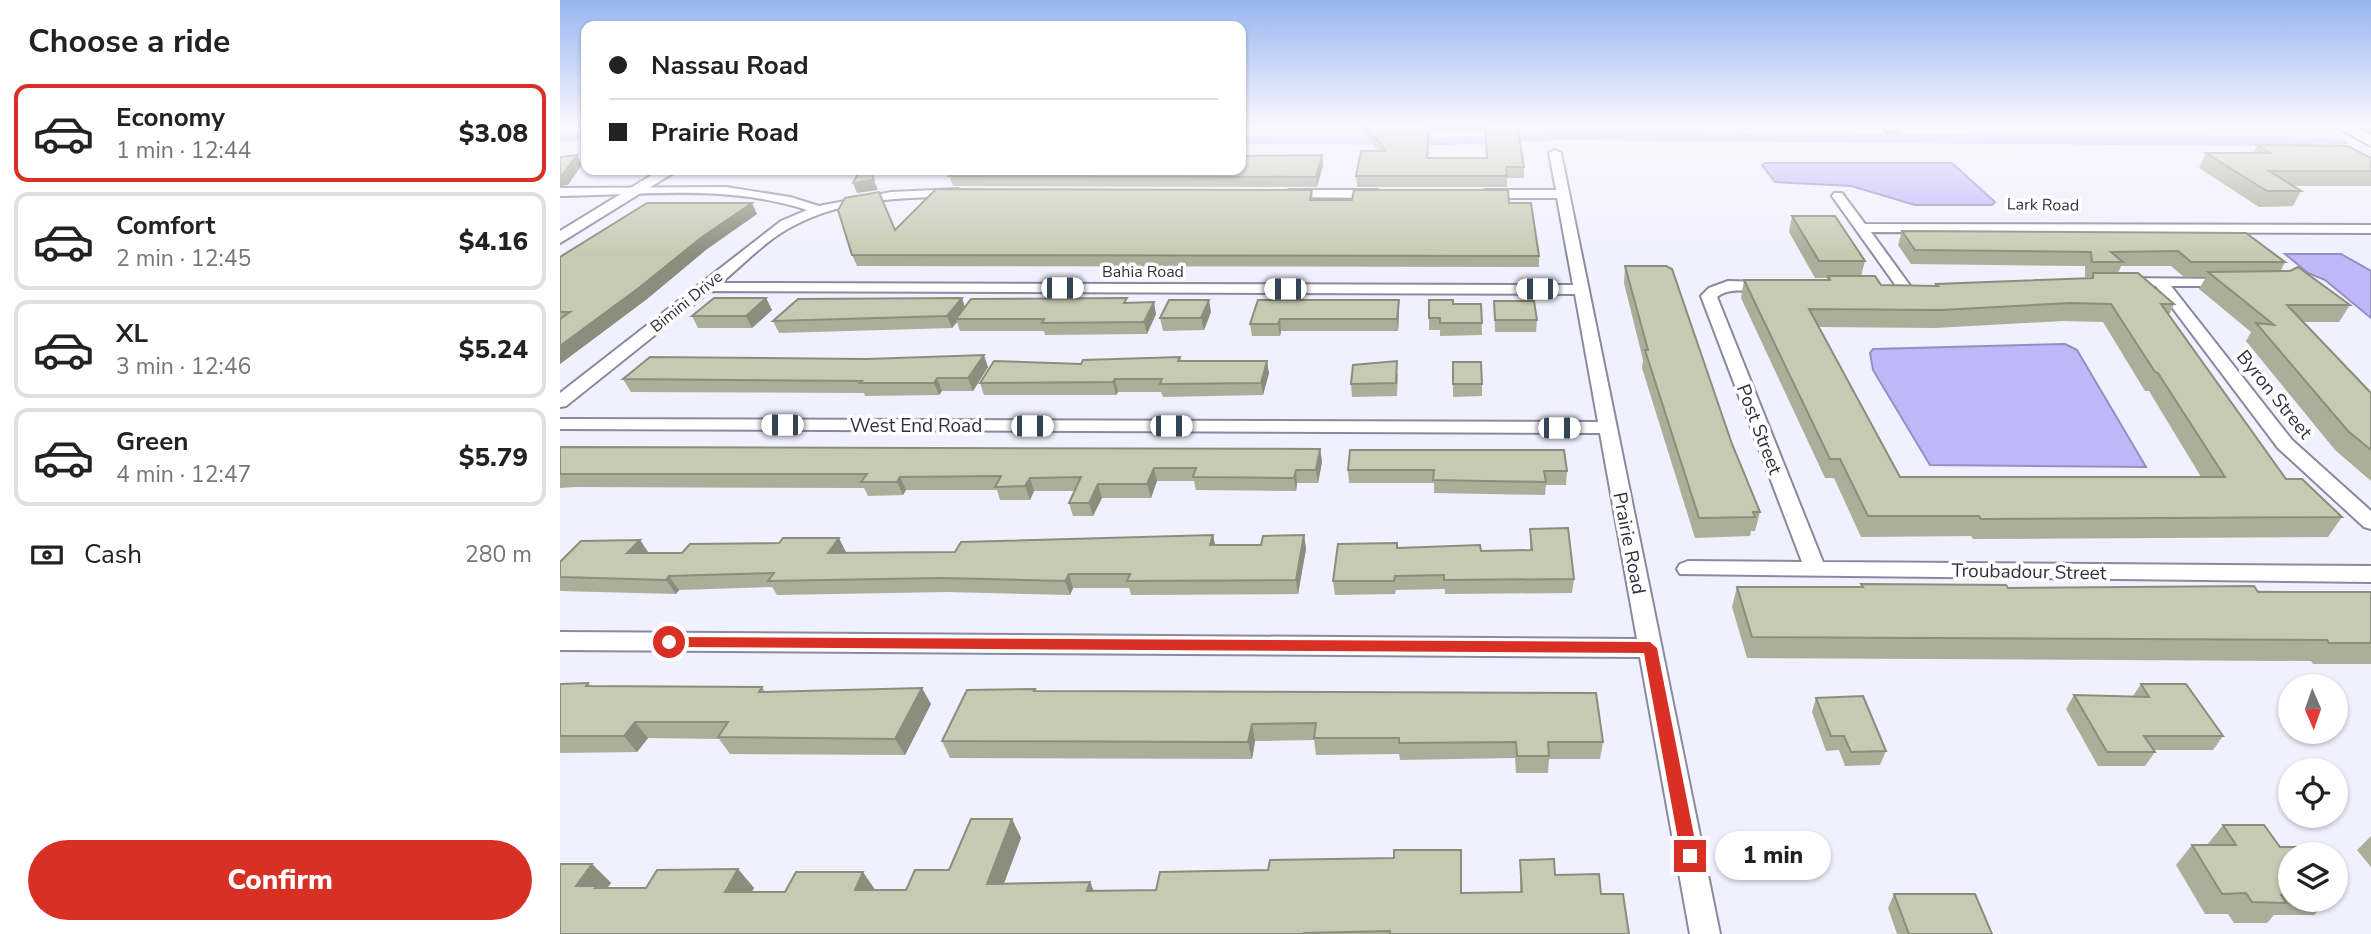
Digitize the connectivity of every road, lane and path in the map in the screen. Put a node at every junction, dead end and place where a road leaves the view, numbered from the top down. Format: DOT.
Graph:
graph roads {
  1 [pos="1558,168"];
  2 [pos="662,175"];
  3 [pos="560,191"];
  4 [pos="635,192"];
  5 [pos="978,193"];
  6 [pos="1269,194"];
  7 [pos="1394,194"];
  8 [pos="1477,194"];
  9 [pos="1563,194"];
  10 [pos="1838,196"];
  11 [pos="818,210"];
  12 [pos="1859,224"];
  13 [pos="2371,229"];
  14 [pos="560,238"];
  15 [pos="2109,282"];
  16 [pos="2160,282"];
  17 [pos="2240,282"];
  18 [pos="705,286"];
  19 [pos="1779,286"];
  20 [pos="1884,287"];
  21 [pos="1581,289"];
  22 [pos="560,402"];
  23 [pos="560,424"];
  24 [pos="1608,428"];
  25 [pos="2371,522"];
  26 [pos="1688,569"];
  27 [pos="1815,569"];
  28 [pos="2371,574"];
  29 [pos="560,641"];
  30 [pos="1650,648"];
  31 [pos="1705,934"];
  1 -- 9 [label="street, Prairie Road"];
  2 -- 4 [label="street"];
  3 -- 4 [label="street"];
  4 -- 11 [label="street"];
  4 -- 14 [label="street"];
  5 -- 11 [label="street, Bimini Drive"];
  6 -- 7 [label="street"];
  8 -- 9 [label="street"];
  9 -- 21 [label="street, Prairie Road"];
  10 -- 12 [label="street"];
  11 -- 18 [label="street, Bimini Drive"];
  12 -- 13 [label="street, Lark Road"];
  12 -- 20 [label="street"];
  15 -- 16 [label="street"];
  16 -- 17 [label="street"];
  16 -- 25 [label="street, Byron Street"];
  18 -- 21 [label="street, Bahia Road"];
  18 -- 22 [label="street, Bimini Drive"];
  19 -- 27 [label="street, Post Street"];
  21 -- 24 [label="street, Prairie Road"];
  23 -- 24 [label="street, West End Road"];
  24 -- 30 [label="street, Prairie Road"];
  26 -- 27 [label="street, Troubadour Street"];
  27 -- 28 [label="street, Troubadour Street"];
  29 -- 30 [label="street"];
  30 -- 31 [label="street, Prairie Road"];
}
